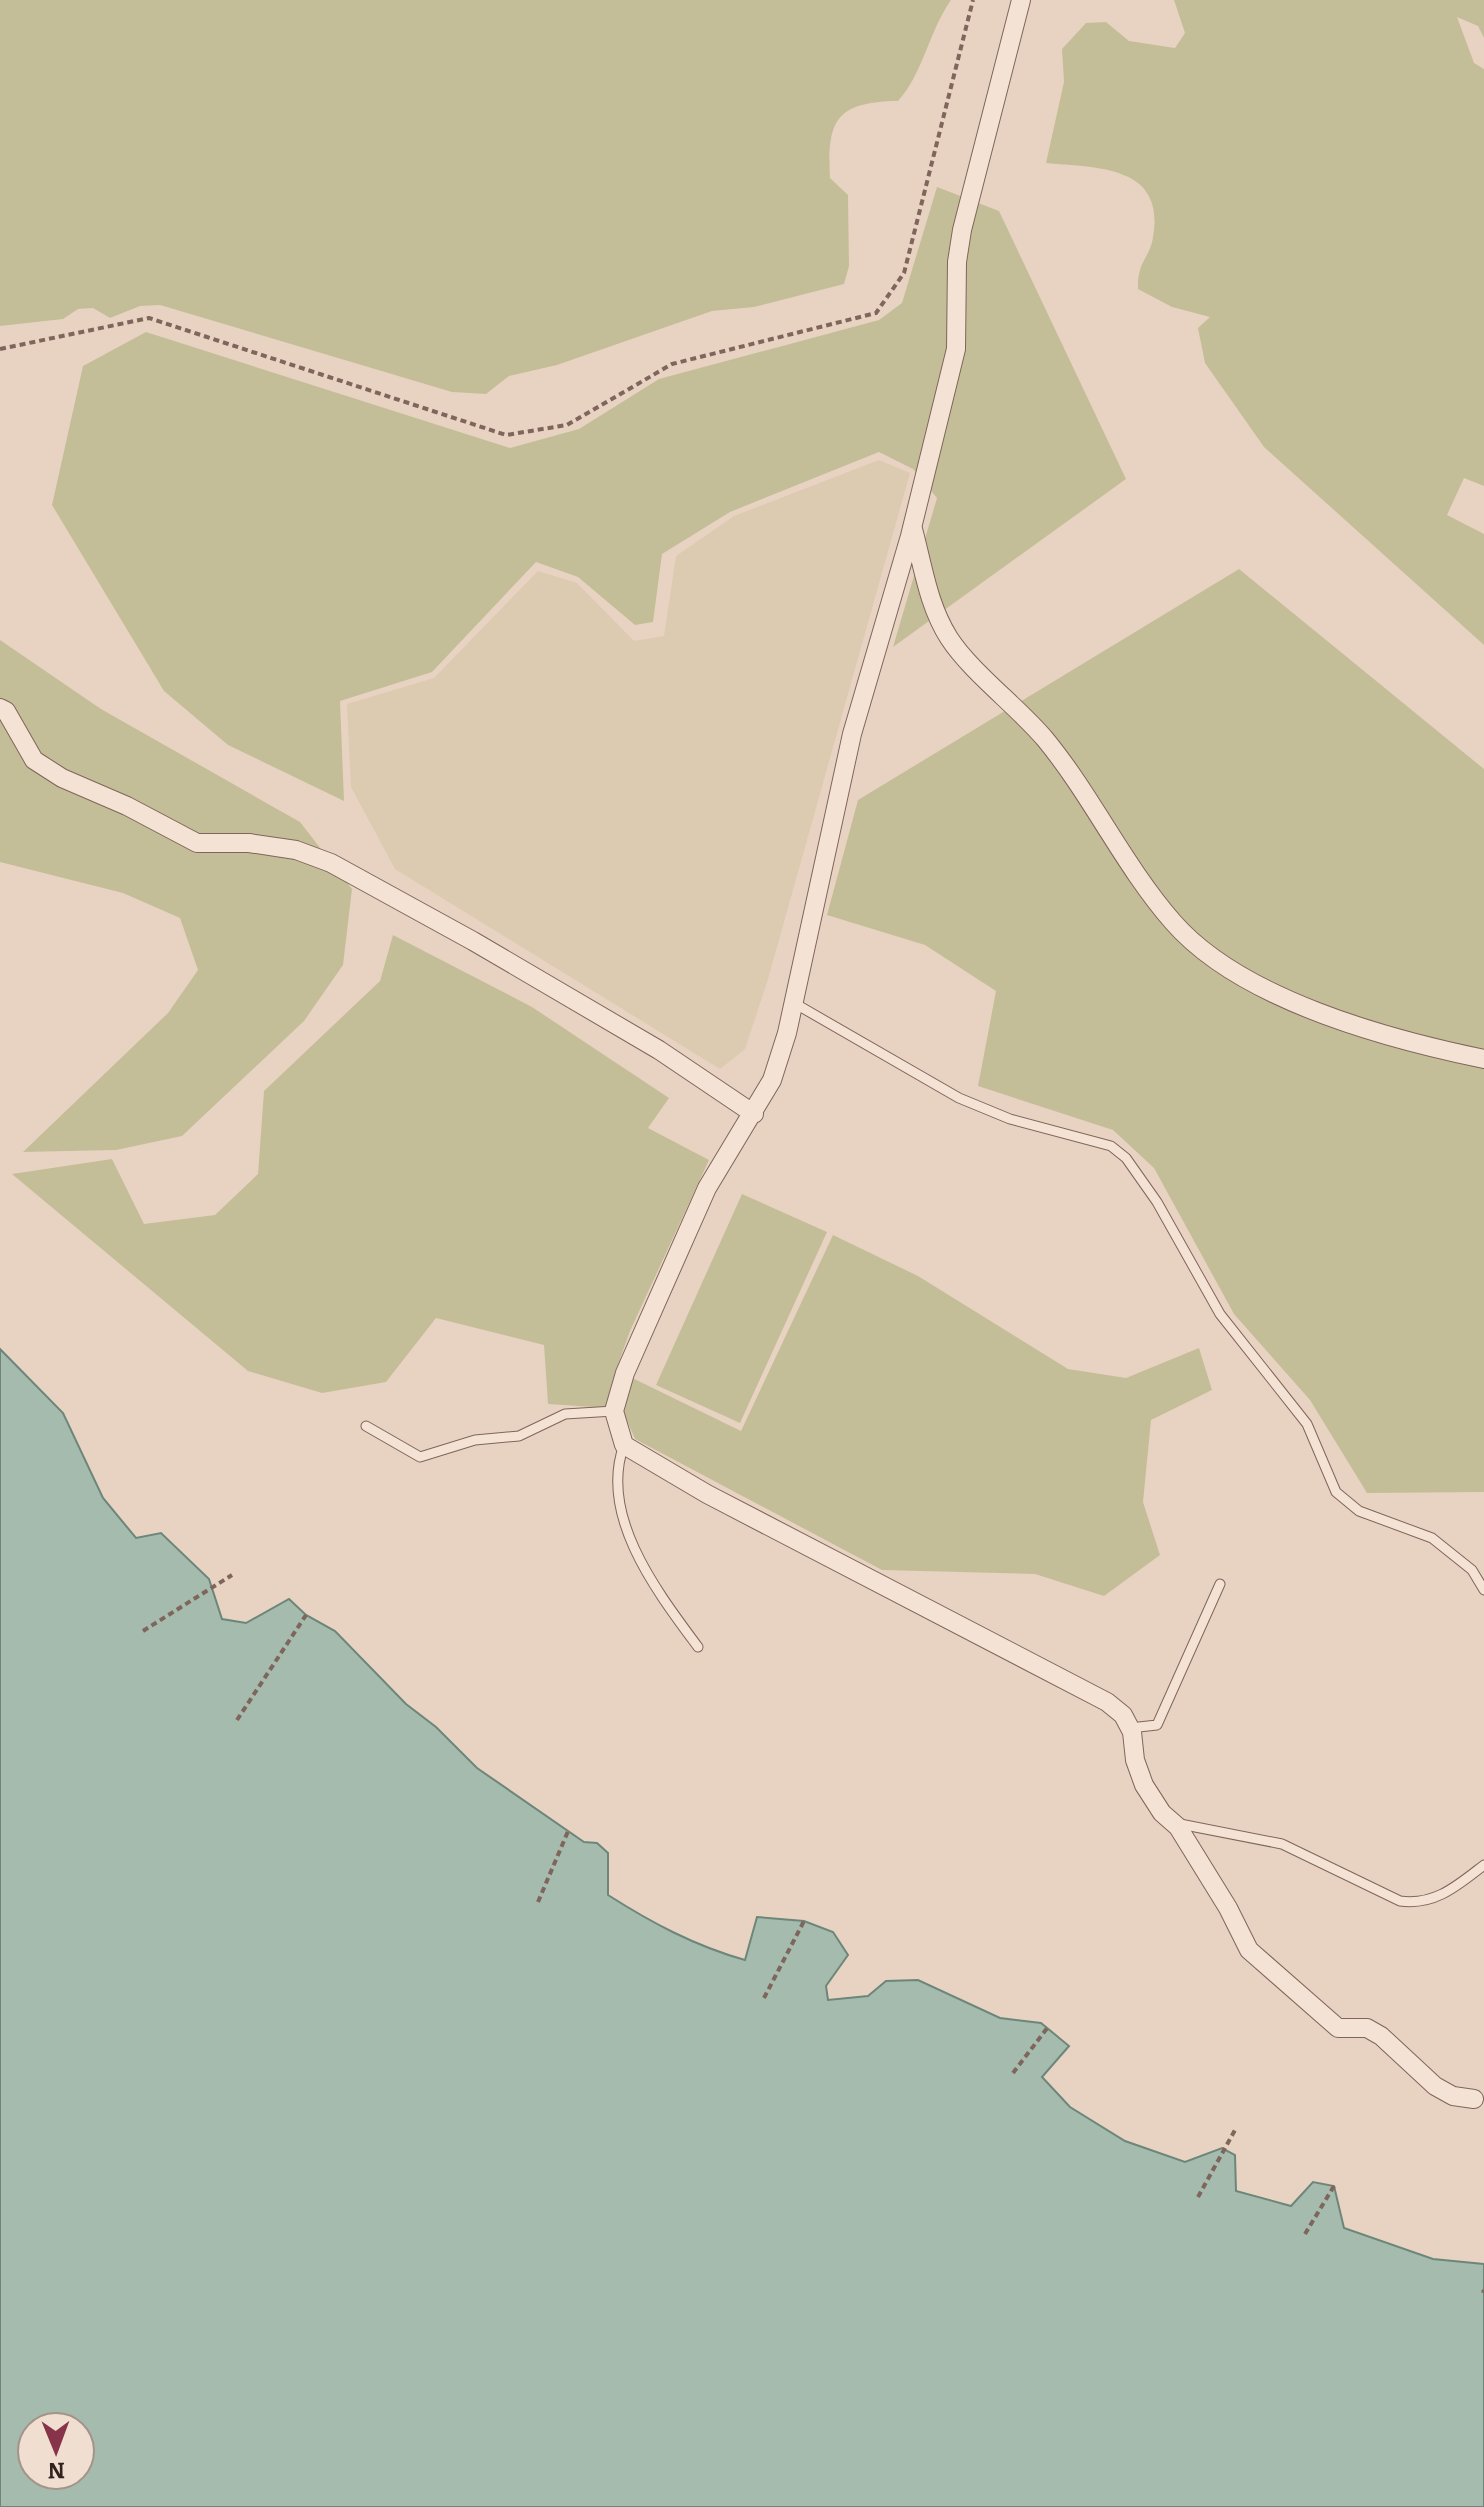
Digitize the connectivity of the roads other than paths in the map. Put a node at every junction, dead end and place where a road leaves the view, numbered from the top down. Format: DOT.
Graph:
graph roads {
  1 [pos="1021,0"];
  2 [pos="912,527"];
  3 [pos="0,708"];
  4 [pos="793,1002"];
  5 [pos="1484,1059"];
  6 [pos="754,1114"];
  7 [pos="614,1411"];
  8 [pos="366,1426"];
  9 [pos="624,1445"];
  10 [pos="1220,1584"];
  11 [pos="1484,1590"];
  12 [pos="698,1647"];
  13 [pos="1130,1728"];
  14 [pos="1172,1822"];
  15 [pos="1484,1865"];
  16 [pos="1474,2099"];
  1 -- 2 [label="street"];
  2 -- 4 [label="street"];
  2 -- 5 [label="street"];
  3 -- 6 [label="street"];
  4 -- 6 [label="street"];
  4 -- 11 [label="lane"];
  6 -- 7 [label="street"];
  7 -- 8 [label="lane"];
  7 -- 9 [label="street"];
  9 -- 12 [label="lane"];
  9 -- 13 [label="street"];
  10 -- 13 [label="lane"];
  13 -- 14 [label="street"];
  14 -- 15 [label="lane"];
  14 -- 16 [label="street"];
}
